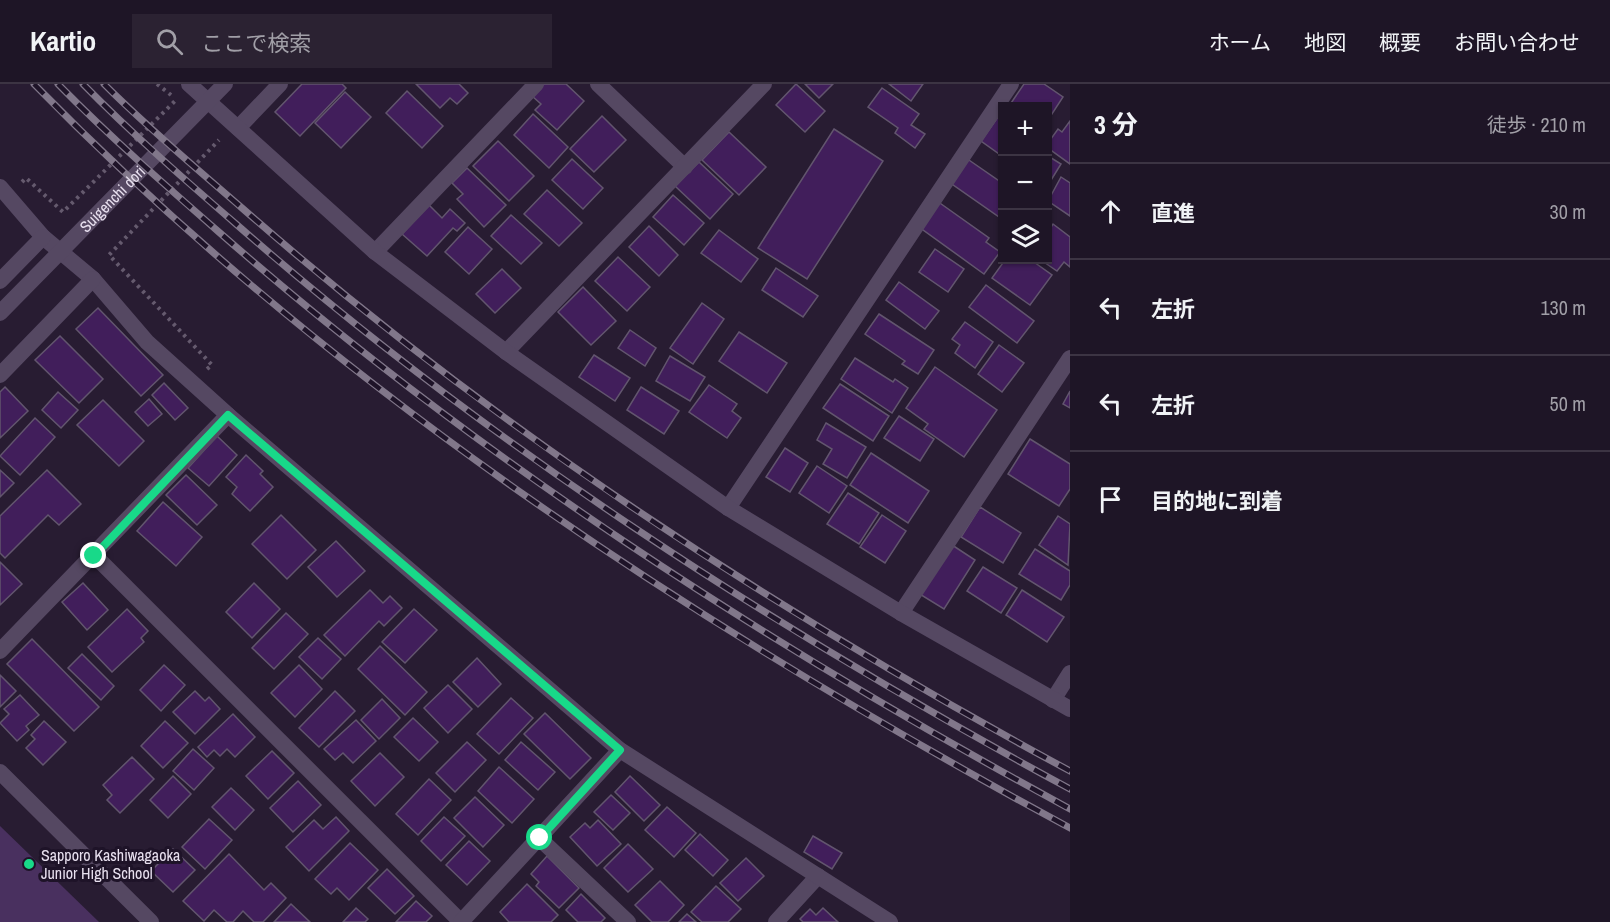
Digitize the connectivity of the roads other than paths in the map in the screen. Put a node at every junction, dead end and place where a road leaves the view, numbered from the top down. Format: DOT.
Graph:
graph roads {
  1 [pos="189,84"];
  2 [pos="225,84"];
  3 [pos="280,84"];
  4 [pos="536,84"];
  5 [pos="598,84"];
  6 [pos="764,84"];
  7 [pos="1011,84"];
  8 [pos="238,128"];
  9 [pos="685,167"];
  10 [pos="0,187"];
  11 [pos="43,237"];
  12 [pos="375,252"];
  13 [pos="93,279"];
  14 [pos="0,281"];
  15 [pos="0,314"];
  16 [pos="506,352"];
  17 [pos="1070,358"];
  18 [pos="0,375"];
  19 [pos="228,415"];
  20 [pos="728,508"];
  21 [pos="94,556"];
  22 [pos="901,613"];
  23 [pos="0,651"];
  24 [pos="1070,673"];
  25 [pos="1053,700"];
  26 [pos="1070,709"];
  27 [pos="620,750"];
  28 [pos="0,772"];
  29 [pos="540,838"];
  30 [pos="818,876"];
  31 [pos="151,922"];
  32 [pos="461,922"];
  33 [pos="628,922"];
  34 [pos="776,922"];
  35 [pos="890,922"];
  1 -- 8 [label="street"];
  2 -- 15 [label="street, Suigenchi dori"];
  3 -- 8 [label="street"];
  4 -- 12 [label="street"];
  5 -- 9 [label="street"];
  6 -- 9 [label="street"];
  7 -- 20 [label="street"];
  8 -- 12 [label="street"];
  9 -- 16 [label="street"];
  10 -- 11 [label="street"];
  11 -- 13 [label="street"];
  11 -- 14 [label="street"];
  12 -- 16 [label="street"];
  13 -- 18 [label="street"];
  13 -- 19 [label="street"];
  16 -- 20 [label="street"];
  17 -- 22 [label="street"];
  19 -- 21 [label="street"];
  19 -- 27 [label="street"];
  20 -- 22 [label="street"];
  21 -- 23 [label="street"];
  21 -- 32 [label="street"];
  22 -- 25 [label="street"];
  24 -- 25 [label="street"];
  25 -- 26 [label="street"];
  27 -- 29 [label="street"];
  27 -- 30 [label="street"];
  28 -- 31 [label="street"];
  29 -- 32 [label="street"];
  29 -- 33 [label="street"];
  30 -- 34 [label="street"];
  30 -- 35 [label="street"];
}
